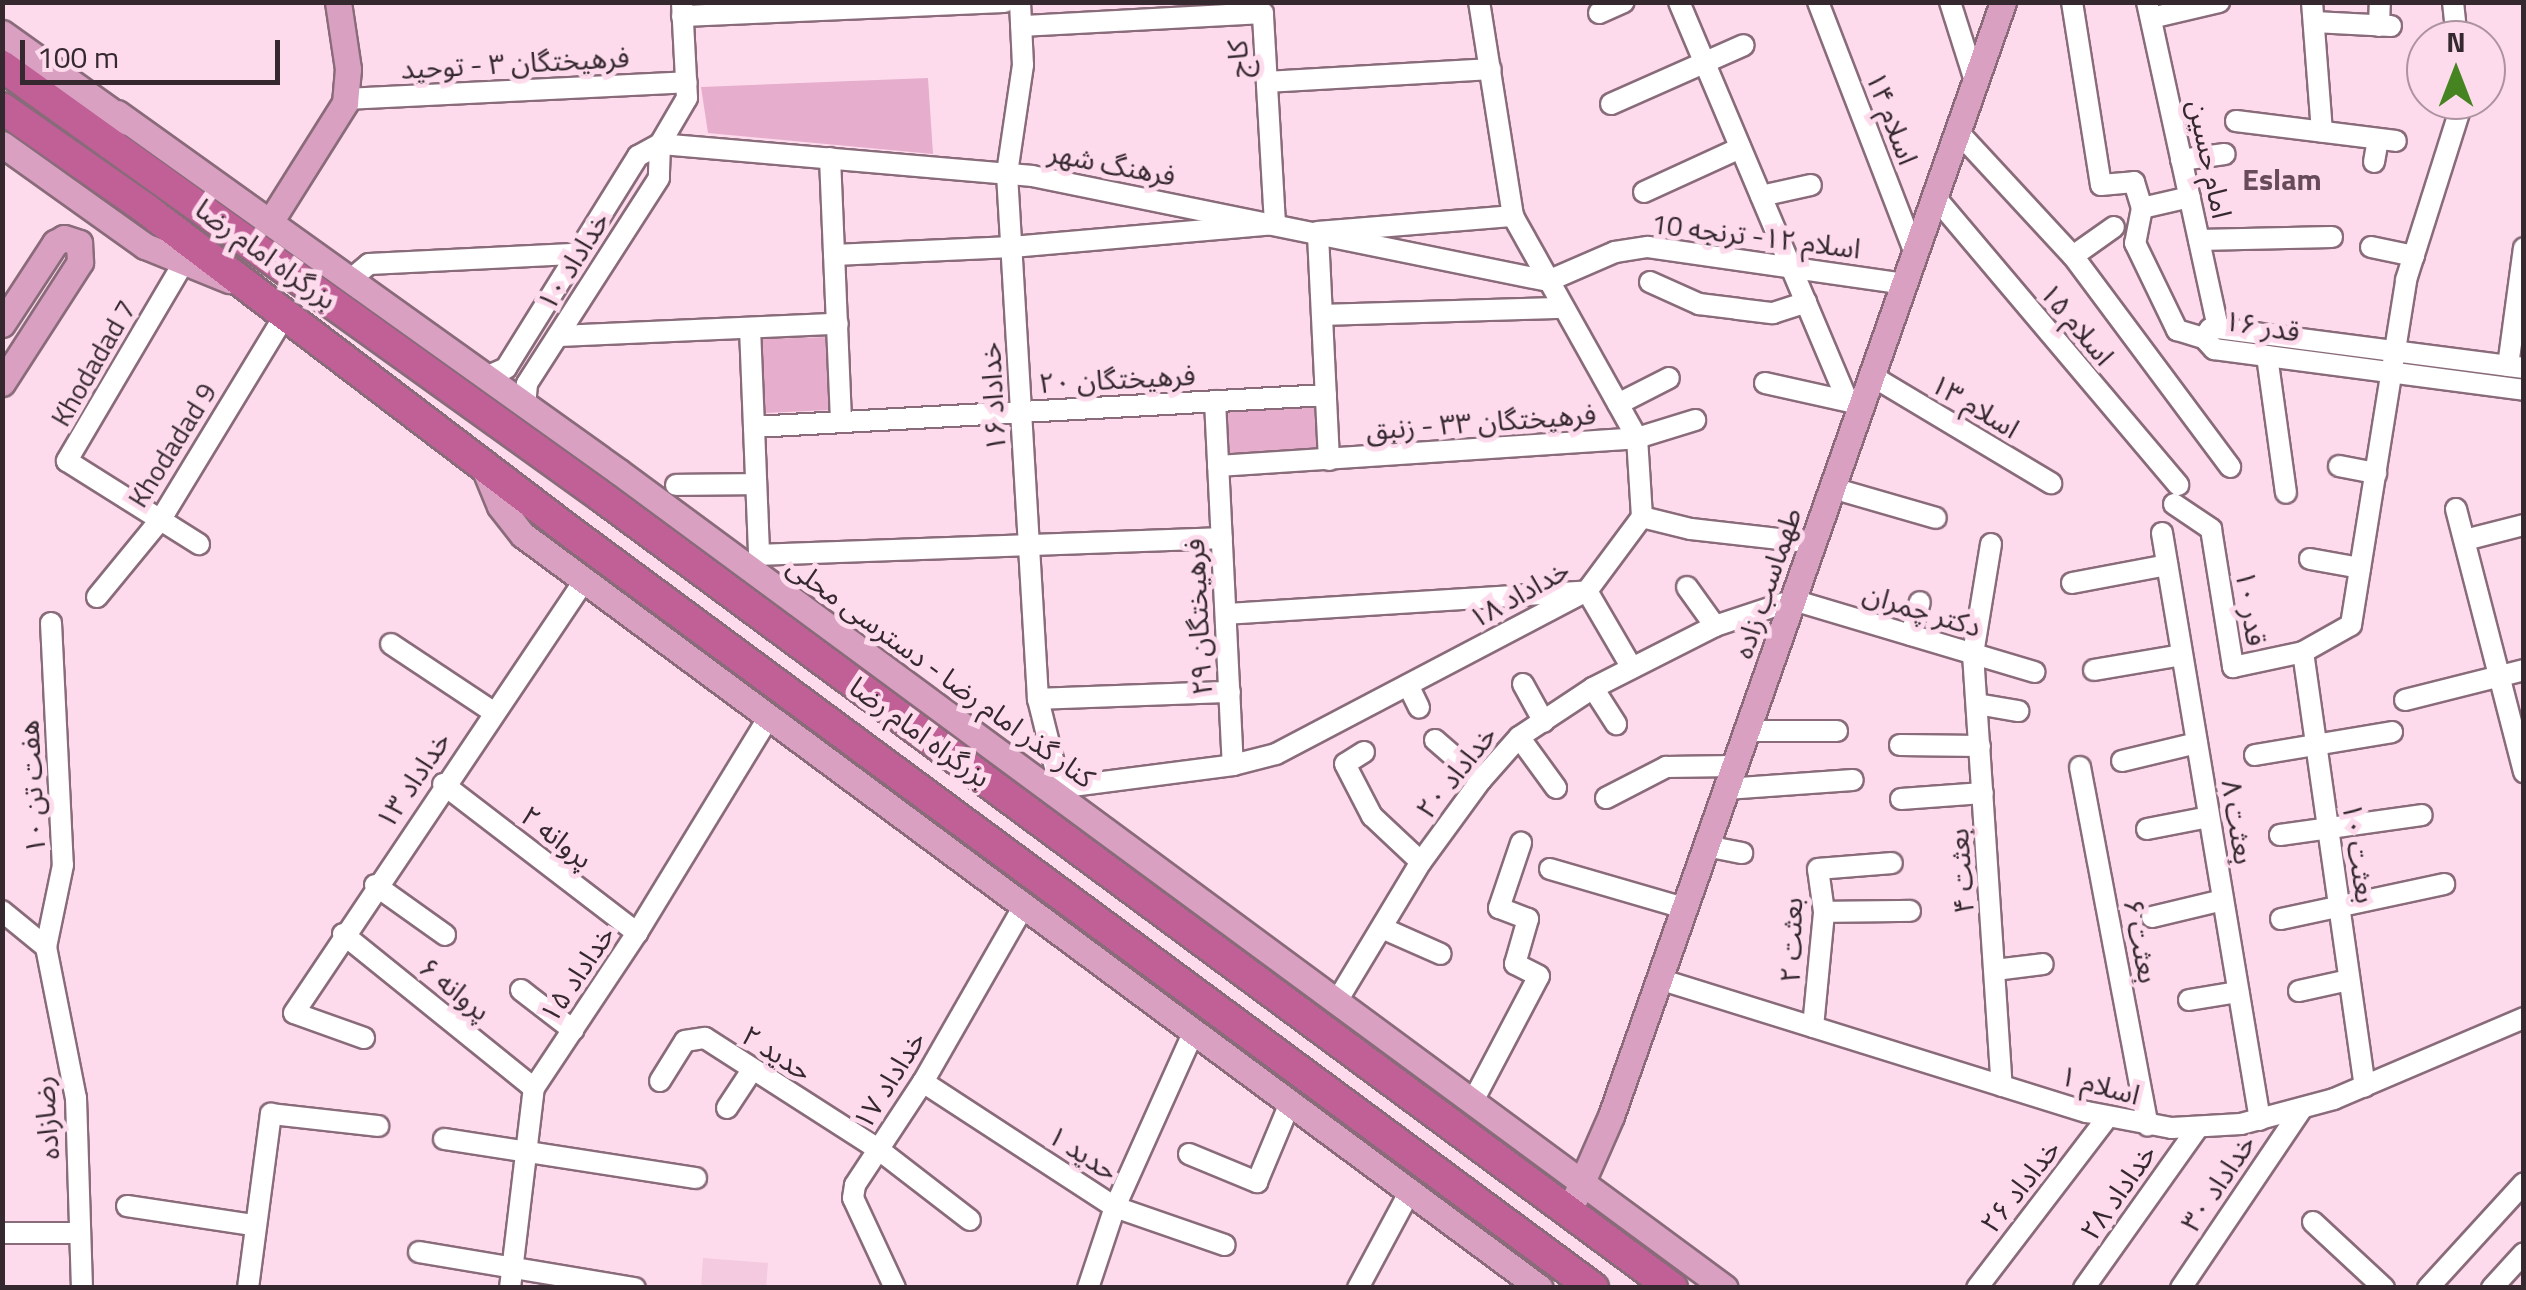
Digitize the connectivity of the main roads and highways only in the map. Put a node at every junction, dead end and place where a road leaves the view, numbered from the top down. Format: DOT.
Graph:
graph roads {
  1 [pos="338,2"];
  2 [pos="2003,2"];
  3 [pos="2,33"];
  4 [pos="2,66"];
  5 [pos="2,108"];
  6 [pos="117,113"];
  7 [pos="2,144"];
  8 [pos="135,220"];
  9 [pos="270,222"];
  10 [pos="273,259"];
  11 [pos="80,262"];
  12 [pos="249,288"];
  13 [pos="2,324"];
  14 [pos="384,339"];
  15 [pos="2,383"];
  16 [pos="484,466"];
  17 [pos="638,486"];
  18 [pos="881,800"];
  19 [pos="977,832"];
  20 [pos="1102,924"];
  21 [pos="1257,942"];
  22 [pos="1085,951"];
  23 [pos="1302,1014"];
  24 [pos="1585,1184"];
  25 [pos="1567,1210"];
  26 [pos="1540,1288"];
  27 [pos="1593,1288"];
  28 [pos="1672,1288"];
  29 [pos="1725,1288"];
  1 -- 9 [label="main road"];
  2 -- 24 [label="main road, طهماسب زاده"];
  3 -- 6 [label="main road"];
  4 -- 10 [label="highway, بزرگراه امام رضا"];
  5 -- 8 [label="highway, بزرگراه امام رضا"];
  6 -- 9 [label="main road, کنار گذر امام رضا - دسترسی محلی"];
  6 -- 10 [label="main road"];
  7 -- 8 [label="main road"];
  8 -- 11 [label="main road"];
  8 -- 12 [label="highway, بزرگراه امام رضا"];
  8 -- 12 [label="main road"];
  9 -- 17 [label="main road, کنار گذر امام رضا - دسترسی محلی"];
  10 -- 14 [label="highway, بزرگراه امام رضا"];
  11 -- 13 [label="main road"];
  11 -- 15 [label="main road"];
  12 -- 16 [label="highway, بزرگراه امام رضا"];
  14 -- 17 [label="main road"];
  14 -- 23 [label="highway, بزرگراه امام رضا"];
  16 -- 18 [label="main road"];
  16 -- 19 [label="highway, بزرگراه امام رضا"];
  17 -- 21 [label="main road, کنار گذر امام رضا - دسترسی محلی"];
  18 -- 19 [label="main road"];
  18 -- 22 [label="main road"];
  19 -- 20 [label="highway, بزرگراه امام رضا"];
  20 -- 22 [label="main road"];
  20 -- 27 [label="highway, بزرگراه امام رضا"];
  21 -- 23 [label="main road"];
  21 -- 24 [label="main road, کنار گذر امام رضا - دسترسی محلی"];
  22 -- 26 [label="main road"];
  23 -- 25 [label="highway, بزرگراه امام رضا"];
  24 -- 25 [label="main road, طهماسب زاده"];
  24 -- 29 [label="main road, کنار گذر امام رضا - دسترسی محلی"];
  25 -- 28 [label="highway, بزرگراه امام رضا"];
}
